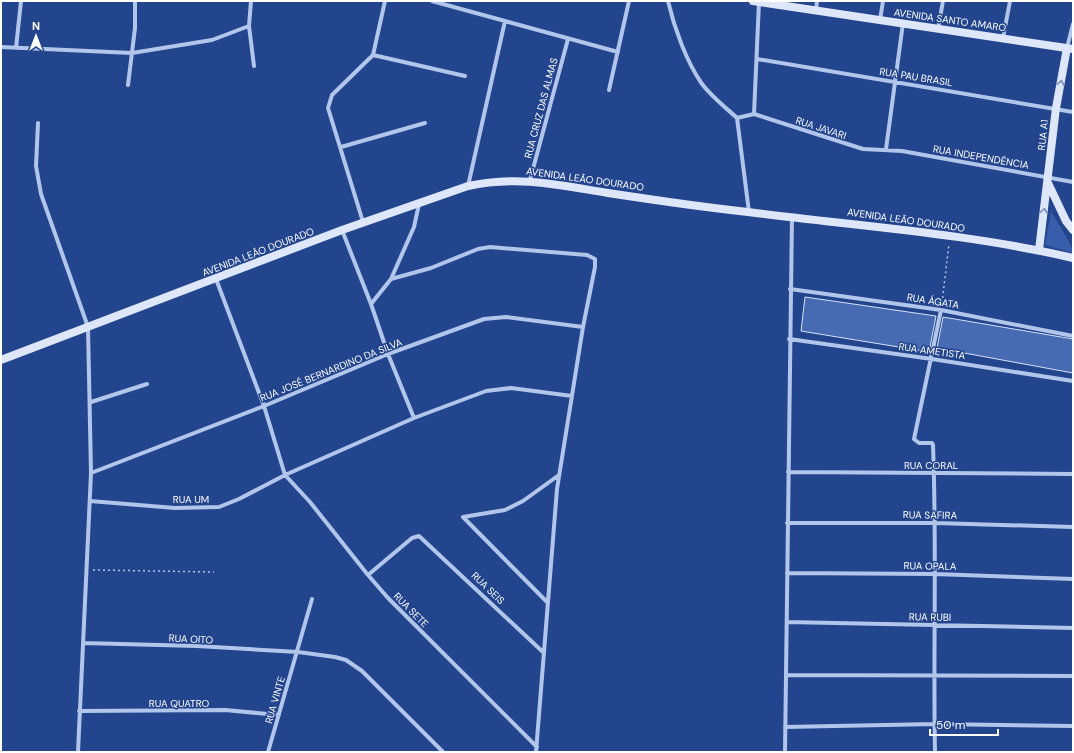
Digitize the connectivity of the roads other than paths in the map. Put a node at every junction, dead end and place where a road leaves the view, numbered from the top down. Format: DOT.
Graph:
graph roads {
  1 [pos="21,1"];
  2 [pos="135,1"];
  3 [pos="251,1"];
  4 [pos="385,1"];
  5 [pos="432,1"];
  6 [pos="629,1"];
  7 [pos="668,1"];
  8 [pos="817,1"];
  9 [pos="882,1"];
  10 [pos="943,1"];
  11 [pos="1010,1"];
  12 [pos="756,2"];
  13 [pos="816,10"];
  14 [pos="880,20"];
  15 [pos="505,21"];
  16 [pos="903,23"];
  17 [pos="1073,24"];
  18 [pos="249,26"];
  19 [pos="938,29"];
  20 [pos="1003,38"];
  21 [pos="568,39"];
  22 [pos="1,47"];
  23 [pos="16,48"];
  24 [pos="1070,48"];
  25 [pos="618,52"];
  26 [pos="132,54"];
  27 [pos="373,55"];
  28 [pos="757,59"];
  29 [pos="254,66"];
  30 [pos="465,76"];
  31 [pos="894,82"];
  32 [pos="128,85"];
  33 [pos="609,90"];
  34 [pos="1056,108"];
  35 [pos="1073,112"];
  36 [pos="754,114"];
  37 [pos="737,118"];
  38 [pos="425,122"];
  39 [pos="38,123"];
  40 [pos="341,147"];
  41 [pos="886,149"];
  42 [pos="530,180"];
  43 [pos="1048,180"];
  44 [pos="1073,182"];
  45 [pos="468,186"];
  46 [pos="419,203"];
  47 [pos="749,212"];
  48 [pos="792,216"];
  49 [pos="363,224"];
  50 [pos="342,230"];
  51 [pos="1073,230"];
  52 [pos="1039,250"];
  53 [pos="1073,258"];
  54 [pos="216,279"];
  55 [pos="391,279"];
  56 [pos="790,289"];
  57 [pos="371,304"];
  58 [pos="941,310"];
  59 [pos="88,327"];
  60 [pos="583,327"];
  61 [pos="1073,336"];
  62 [pos="789,339"];
  63 [pos="388,354"];
  64 [pos="932,359"];
  65 [pos="1,360"];
  66 [pos="1073,381"];
  67 [pos="147,384"];
  68 [pos="572,396"];
  69 [pos="91,402"];
  70 [pos="264,406"];
  71 [pos="414,418"];
  72 [pos="788,472"];
  73 [pos="91,473"];
  74 [pos="934,473"];
  75 [pos="1073,474"];
  76 [pos="285,475"];
  77 [pos="559,475"];
  78 [pos="90,500"];
  79 [pos="787,523"];
  80 [pos="936,523"];
  81 [pos="1073,527"];
  82 [pos="787,573"];
  83 [pos="935,574"];
  84 [pos="368,576"];
  85 [pos="1073,579"];
  86 [pos="312,599"];
  87 [pos="547,602"];
  88 [pos="787,622"];
  89 [pos="934,625"];
  90 [pos="1073,628"];
  91 [pos="83,643"];
  92 [pos="298,652"];
  93 [pos="544,653"];
  94 [pos="934,674"];
  95 [pos="786,675"];
  96 [pos="1073,676"];
  97 [pos="79,711"];
  98 [pos="279,715"];
  99 [pos="934,724"];
  100 [pos="1073,726"];
  101 [pos="785,727"];
  102 [pos="537,747"];
  103 [pos="78,752"];
  104 [pos="268,752"];
  105 [pos="443,752"];
  106 [pos="536,752"];
  107 [pos="785,752"];
  108 [pos="935,752"];
  1 -- 23 [label="street"];
  2 -- 26 [label="street"];
  3 -- 18 [label="street"];
  4 -- 27 [label="street"];
  5 -- 15 [label="street"];
  6 -- 25 [label="street"];
  7 -- 37 [label="street"];
  8 -- 13 [label="street"];
  9 -- 14 [label="street"];
  10 -- 19 [label="street"];
  11 -- 20 [label="street"];
  12 -- 13 [label="main road, AVENIDA SANTO AMARO"];
  12 -- 28 [label="street"];
  13 -- 14 [label="main road, AVENIDA SANTO AMARO"];
  14 -- 16 [label="main road, AVENIDA SANTO AMARO"];
  15 -- 21 [label="street"];
  15 -- 45 [label="street"];
  16 -- 19 [label="main road, AVENIDA SANTO AMARO"];
  16 -- 31 [label="street"];
  17 -- 24 [label="street, RUA A1"];
  18 -- 26 [label="street"];
  18 -- 29 [label="street"];
  19 -- 20 [label="main road, AVENIDA SANTO AMARO"];
  20 -- 24 [label="main road, AVENIDA SANTO AMARO"];
  21 -- 25 [label="street"];
  21 -- 42 [label="street, RUA CRUZ DAS ALMAS"];
  22 -- 23 [label="street"];
  23 -- 26 [label="street"];
  34 -- 24 [label="main road, RUA A1, one-way"];
  25 -- 33 [label="street"];
  26 -- 32 [label="street"];
  27 -- 30 [label="street"];
  27 -- 40 [label="street"];
  28 -- 31 [label="street, RUA PAU BRASIL"];
  28 -- 36 [label="street"];
  31 -- 34 [label="street, RUA PAU BRASIL"];
  31 -- 41 [label="street"];
  34 -- 35 [label="street, RUA PAU BRASIL"];
  34 -- 43 [label="main road, RUA A1"];
  36 -- 37 [label="street"];
  36 -- 41 [label="street, RUA JAVARI"];
  37 -- 47 [label="street"];
  38 -- 40 [label="street"];
  39 -- 59 [label="street"];
  40 -- 49 [label="street"];
  41 -- 43 [label="street, RUA INDEPENDÊNCIA"];
  42 -- 45 [label="main road, AVENIDA LEÃO DOURADO"];
  42 -- 47 [label="main road, AVENIDA LEÃO DOURADO"];
  43 -- 44 [label="street, RUA INDEPENDÊNCIA"];
  43 -- 51 [label="main road"];
  52 -- 43 [label="main road, RUA A1, one-way"];
  45 -- 46 [label="main road, AVENIDA LEÃO DOURADO"];
  46 -- 49 [label="main road, AVENIDA LEÃO DOURADO"];
  46 -- 55 [label="street"];
  47 -- 48 [label="main road, AVENIDA LEÃO DOURADO"];
  48 -- 52 [label="main road, AVENIDA LEÃO DOURADO"];
  48 -- 56 [label="street"];
  49 -- 50 [label="main road, AVENIDA LEÃO DOURADO"];
  50 -- 54 [label="main road, AVENIDA LEÃO DOURADO"];
  50 -- 57 [label="street"];
  52 -- 53 [label="main road, AVENIDA LEÃO DOURADO"];
  54 -- 59 [label="main road, AVENIDA LEÃO DOURADO"];
  54 -- 70 [label="street"];
  55 -- 57 [label="street"];
  55 -- 60 [label="street"];
  56 -- 58 [label="street, RUA ÁGATA"];
  56 -- 62 [label="street"];
  57 -- 63 [label="street"];
  58 -- 61 [label="street, RUA ÁGATA"];
  58 -- 64 [label="street"];
  59 -- 65 [label="main road, AVENIDA LEÃO DOURADO"];
  59 -- 69 [label="street"];
  60 -- 63 [label="street, RUA JOSÉ BERNARDINO DA SILVA"];
  60 -- 68 [label="street"];
  62 -- 64 [label="street, RUA AMETISTA"];
  62 -- 72 [label="street"];
  63 -- 70 [label="street, RUA JOSÉ BERNARDINO DA SILVA"];
  63 -- 71 [label="street"];
  64 -- 66 [label="street, RUA AMETISTA"];
  64 -- 74 [label="street"];
  67 -- 69 [label="street"];
  68 -- 71 [label="street, RUA UM"];
  68 -- 77 [label="street"];
  69 -- 73 [label="street"];
  70 -- 73 [label="street, RUA JOSÉ BERNARDINO DA SILVA"];
  70 -- 76 [label="street"];
  71 -- 76 [label="street, RUA UM"];
  72 -- 74 [label="street, RUA CORAL"];
  72 -- 79 [label="street"];
  73 -- 78 [label="street"];
  74 -- 75 [label="street, RUA CORAL"];
  74 -- 80 [label="street"];
  76 -- 78 [label="street, RUA UM"];
  76 -- 84 [label="street, RUA SETE"];
  77 -- 87 [label="street"];
  77 -- 87 [label="street"];
  78 -- 91 [label="street"];
  79 -- 80 [label="street, RUA SAFIRA"];
  79 -- 82 [label="street"];
  80 -- 81 [label="street, RUA SAFIRA"];
  80 -- 83 [label="street"];
  82 -- 83 [label="street, RUA OPALA"];
  82 -- 88 [label="street"];
  83 -- 85 [label="street, RUA OPALA"];
  83 -- 89 [label="street"];
  84 -- 93 [label="street, RUA SEIS"];
  84 -- 102 [label="street, RUA SETE"];
  86 -- 92 [label="street, RUA VINTE"];
  87 -- 93 [label="street"];
  88 -- 89 [label="street, RUA RUBI"];
  88 -- 95 [label="street"];
  89 -- 90 [label="street, RUA RUBI"];
  89 -- 94 [label="street"];
  91 -- 92 [label="street, RUA OITO"];
  91 -- 97 [label="street"];
  92 -- 98 [label="street, RUA VINTE"];
  92 -- 105 [label="street, RUA OITO"];
  93 -- 102 [label="street"];
  94 -- 95 [label="street"];
  94 -- 96 [label="street"];
  94 -- 99 [label="street"];
  95 -- 101 [label="street"];
  97 -- 98 [label="street, RUA QUATRO"];
  97 -- 103 [label="street"];
  98 -- 104 [label="street, RUA VINTE"];
  99 -- 100 [label="street"];
  99 -- 101 [label="street"];
  99 -- 108 [label="street"];
  101 -- 107 [label="street"];
  102 -- 106 [label="street"];
}
